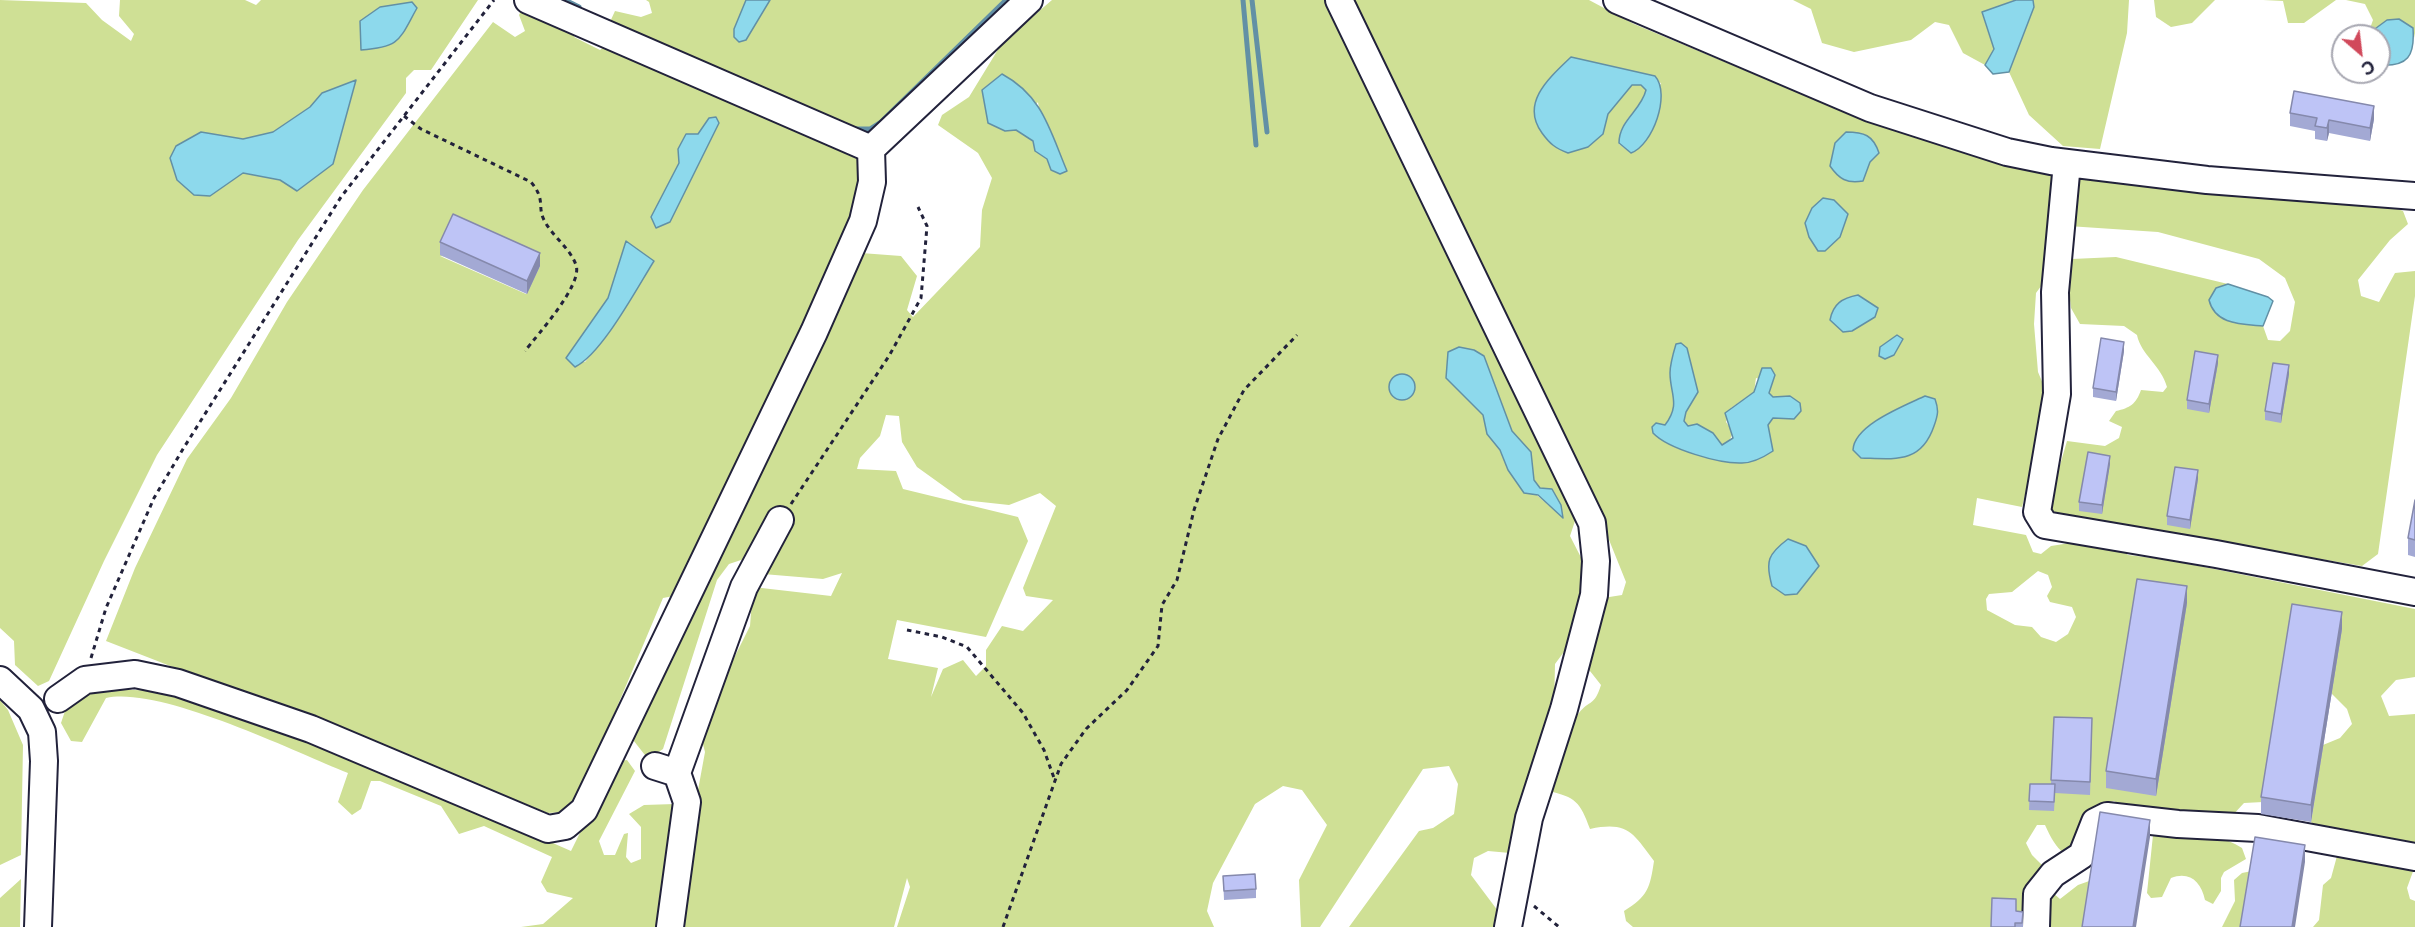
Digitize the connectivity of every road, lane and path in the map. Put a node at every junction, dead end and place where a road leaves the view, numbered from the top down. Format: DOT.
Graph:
graph roads {
  1 [pos="494,0"];
  2 [pos="528,0"];
  3 [pos="1029,0"];
  4 [pos="1339,0"];
  5 [pos="1617,0"];
  6 [pos="404,116"];
  7 [pos="871,149"];
  8 [pos="2067,163"];
  9 [pos="2415,196"];
  10 [pos="918,207"];
  11 [pos="1297,335"];
  12 [pos="525,351"];
  13 [pos="780,520"];
  14 [pos="2415,592"];
  15 [pos="907,630"];
  16 [pos="0,680"];
  17 [pos="85,680"];
  18 [pos="58,699"];
  19 [pos="1054,780"];
  20 [pos="2415,857"];
  21 [pos="1514,890"];
  22 [pos="38,927"];
  23 [pos="669,927"];
  24 [pos="1003,927"];
  25 [pos="1508,927"];
  26 [pos="1560,927"];
  27 [pos="2036,927"];
  1 -- 6 [label="path"];
  2 -- 7 [label="street"];
  3 -- 7 [label="street"];
  4 -- 21 [label="street"];
  5 -- 8 [label="street"];
  6 -- 12 [label="path"];
  6 -- 17 [label="path"];
  7 -- 17 [label="street"];
  8 -- 9 [label="street"];
  8 -- 14 [label="street"];
  10 -- 13 [label="path"];
  11 -- 19 [label="path"];
  13 -- 23 [label="street"];
  15 -- 19 [label="path"];
  16 -- 22 [label="street"];
  17 -- 18 [label="street"];
  19 -- 24 [label="path"];
  20 -- 27 [label="street"];
  21 -- 25 [label="street"];
  21 -- 26 [label="path"];
}
